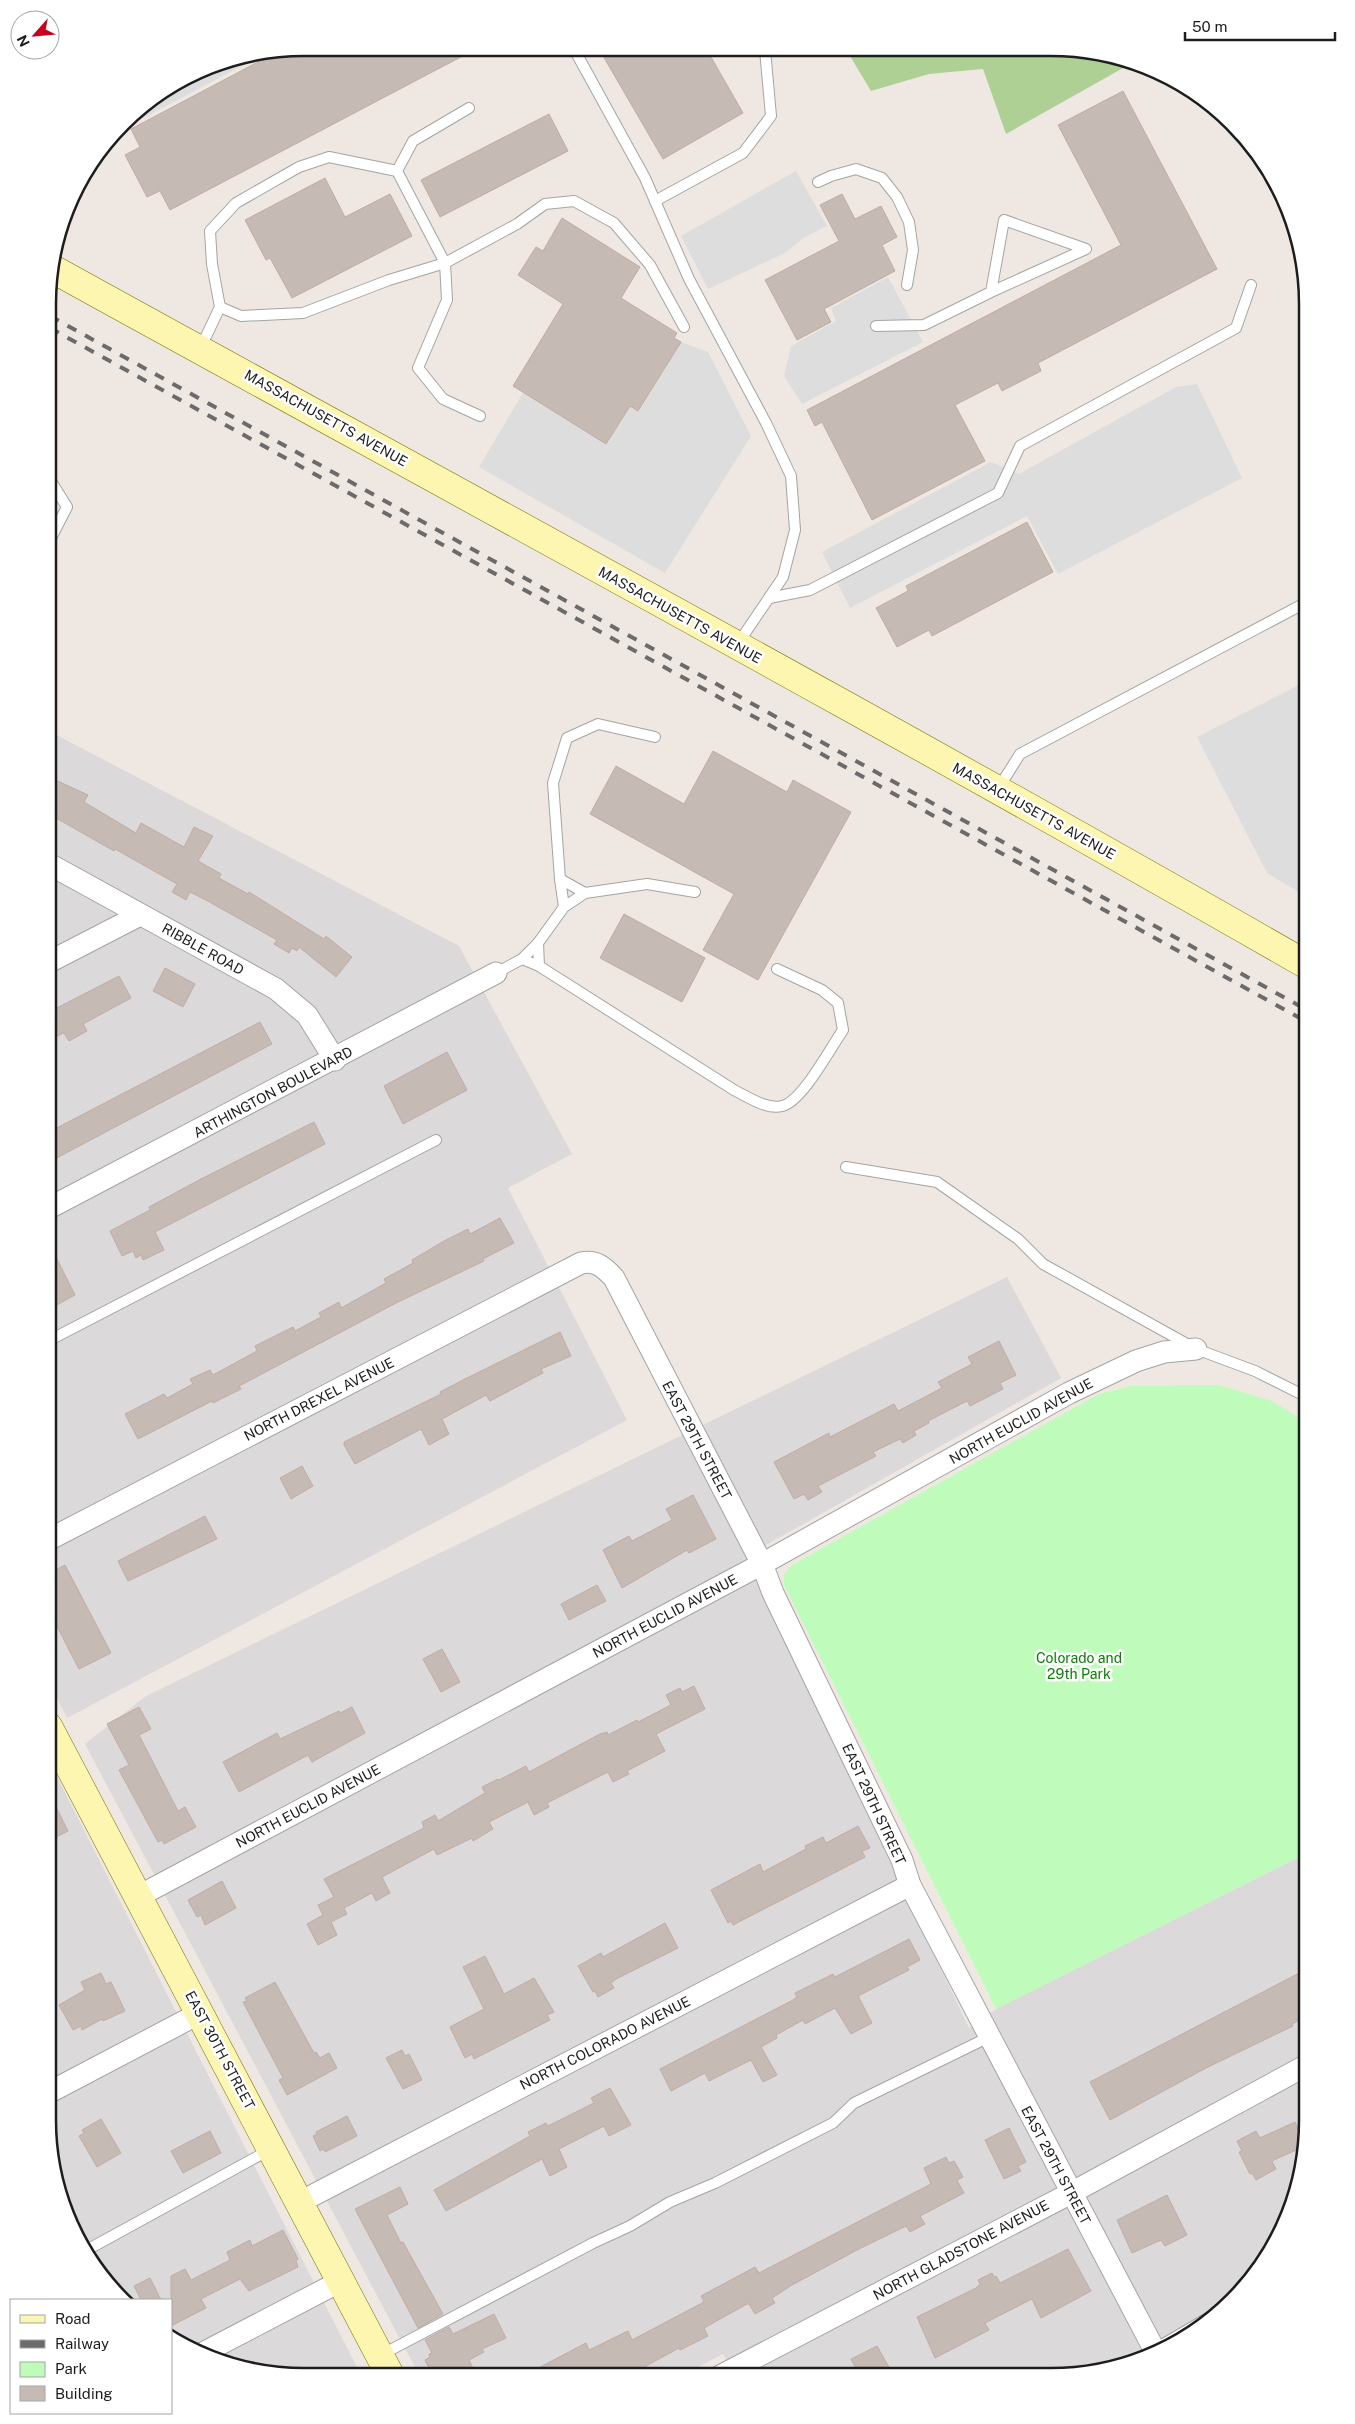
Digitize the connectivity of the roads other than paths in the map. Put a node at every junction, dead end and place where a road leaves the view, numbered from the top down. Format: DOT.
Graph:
graph roads {
  1 [pos="578,56"];
  2 [pos="766,56"];
  3 [pos="470,108"];
  4 [pos="398,171"];
  5 [pos="818,182"];
  6 [pos="655,201"];
  7 [pos="445,263"];
  8 [pos="58,272"];
  9 [pos="907,285"];
  10 [pos="1251,285"];
  11 [pos="991,292"];
  12 [pos="220,307"];
  13 [pos="876,326"];
  14 [pos="684,327"];
  15 [pos="199,350"];
  16 [pos="480,416"];
  17 [pos="56,490"];
  18 [pos="56,529"];
  19 [pos="769,598"];
  20 [pos="1299,606"];
  21 [pos="736,646"];
  22 [pos="656,737"];
  23 [pos="997,790"];
  24 [pos="56,868"];
  25 [pos="560,879"];
  26 [pos="695,892"];
  27 [pos="585,894"];
  28 [pos="564,908"];
  29 [pos="140,914"];
  30 [pos="538,943"];
  31 [pos="56,958"];
  32 [pos="522,959"];
  33 [pos="1299,960"];
  34 [pos="539,966"];
  35 [pos="777,969"];
  36 [pos="496,974"];
  37 [pos="334,1060"];
  38 [pos="436,1140"];
  39 [pos="846,1167"];
  40 [pos="56,1204"];
  41 [pos="591,1261"];
  42 [pos="56,1336"];
  43 [pos="1196,1349"];
  44 [pos="1299,1393"];
  45 [pos="56,1536"];
  46 [pos="762,1564"];
  47 [pos="56,1756"];
  48 [pos="910,1885"];
  49 [pos="139,1896"];
  50 [pos="200,2013"];
  51 [pos="989,2037"];
  52 [pos="1299,2068"];
  53 [pos="56,2089"];
  54 [pos="272,2149"];
  55 [pos="1071,2193"];
  56 [pos="300,2202"];
  57 [pos="92,2247"];
  58 [pos="341,2281"];
  59 [pos="1152,2346"];
  60 [pos="211,2349"];
  61 [pos="386,2365"];
  62 [pos="735,2368"];
  1 -- 6 [label="lane"];
  2 -- 6 [label="lane"];
  3 -- 4 [label="lane"];
  4 -- 7 [label="lane"];
  4 -- 12 [label="lane"];
  5 -- 9 [label="lane"];
  6 -- 19 [label="lane"];
  7 -- 12 [label="lane"];
  7 -- 14 [label="lane"];
  7 -- 16 [label="lane"];
  8 -- 15 [label="main road, MASSACHUSETTS AVENUE"];
  10 -- 19 [label="lane"];
  11 -- 11 [label="lane"];
  11 -- 13 [label="lane"];
  12 -- 15 [label="lane"];
  15 -- 21 [label="main road, MASSACHUSETTS AVENUE"];
  17 -- 18 [label="lane"];
  19 -- 21 [label="lane"];
  20 -- 23 [label="lane"];
  21 -- 23 [label="main road, MASSACHUSETTS AVENUE"];
  22 -- 25 [label="lane"];
  23 -- 33 [label="main road, MASSACHUSETTS AVENUE"];
  24 -- 29 [label="street, RIBBLE ROAD"];
  25 -- 27 [label="lane"];
  25 -- 28 [label="lane"];
  26 -- 27 [label="lane"];
  27 -- 28 [label="lane"];
  28 -- 30 [label="lane"];
  29 -- 31 [label="street"];
  29 -- 37 [label="street, RIBBLE ROAD"];
  30 -- 32 [label="lane"];
  30 -- 34 [label="lane"];
  32 -- 34 [label="lane"];
  32 -- 36 [label="lane"];
  34 -- 35 [label="lane"];
  36 -- 37 [label="street, ARTHINGTON BOULEVARD"];
  37 -- 40 [label="street, ARTHINGTON BOULEVARD"];
  38 -- 42 [label="lane"];
  39 -- 43 [label="lane"];
  41 -- 45 [label="street, NORTH DREXEL AVENUE"];
  41 -- 46 [label="street, EAST 29TH STREET"];
  43 -- 44 [label="lane"];
  43 -- 46 [label="street, NORTH EUCLID AVENUE"];
  46 -- 48 [label="street, EAST 29TH STREET"];
  46 -- 49 [label="street, NORTH EUCLID AVENUE"];
  47 -- 49 [label="main road, EAST 30TH STREET"];
  48 -- 51 [label="street, EAST 29TH STREET"];
  48 -- 56 [label="street, NORTH COLORADO AVENUE"];
  49 -- 50 [label="main road, EAST 30TH STREET"];
  50 -- 53 [label="street"];
  50 -- 54 [label="main road, EAST 30TH STREET"];
  51 -- 55 [label="street, EAST 29TH STREET"];
  51 -- 61 [label="lane"];
  52 -- 55 [label="street, NORTH GLADSTONE AVENUE"];
  54 -- 56 [label="main road, EAST 30TH STREET"];
  54 -- 57 [label="lane"];
  55 -- 59 [label="street, EAST 29TH STREET"];
  55 -- 62 [label="street, NORTH GLADSTONE AVENUE"];
  56 -- 58 [label="main road, EAST 30TH STREET"];
  58 -- 60 [label="street"];
  58 -- 61 [label="main road, EAST 30TH STREET"];
}
